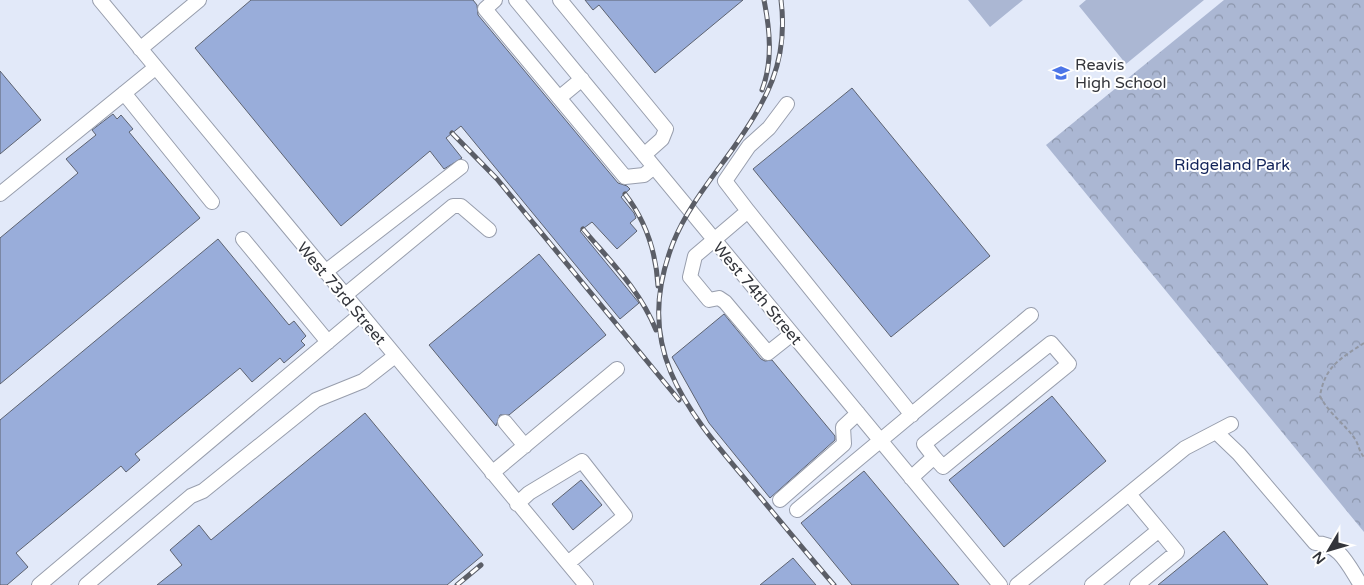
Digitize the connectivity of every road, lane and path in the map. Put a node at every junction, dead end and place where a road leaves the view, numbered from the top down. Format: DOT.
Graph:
graph roads {
  1 [pos="100,0"];
  2 [pos="495,0"];
  3 [pos="516,0"];
  4 [pos="560,0"];
  5 [pos="192,2"];
  6 [pos="140,49"];
  7 [pos="155,68"];
  8 [pos="582,79"];
  9 [pos="124,93"];
  10 [pos="559,98"];
  11 [pos="787,104"];
  12 [pos="644,155"];
  13 [pos="654,166"];
  14 [pos="461,167"];
  15 [pos="0,194"];
  16 [pos="212,202"];
  17 [pos="748,211"];
  18 [pos="488,230"];
  19 [pos="243,239"];
  20 [pos="714,240"];
  21 [pos="325,272"];
  22 [pos="344,296"];
  23 [pos="360,315"];
  24 [pos="1031,315"];
  25 [pos="792,334"];
  26 [pos="328,342"];
  27 [pos="1364,343"];
  28 [pos="394,356"];
  29 [pos="617,369"];
  30 [pos="858,413"];
  31 [pos="912,415"];
  32 [pos="505,422"];
  33 [pos="1230,424"];
  34 [pos="1216,432"];
  35 [pos="881,441"];
  36 [pos="525,446"];
  37 [pos="934,456"];
  38 [pos="1364,457"];
  39 [pos="492,473"];
  40 [pos="911,478"];
  41 [pos="1129,494"];
  42 [pos="780,500"];
  43 [pos="518,504"];
  44 [pos="797,510"];
  45 [pos="1159,530"];
  46 [pos="568,564"];
  47 [pos="39,585"];
  48 [pos="86,585"];
  49 [pos="586,585"];
  50 [pos="1000,585"];
  51 [pos="1017,585"];
  52 [pos="1092,585"];
  53 [pos="1137,585"];
  54 [pos="1361,585"];
  1 -- 6 [label="street, West 73rd Street"];
  2 -- 10 [label="street"];
  3 -- 8 [label="street, West 74th Street"];
  4 -- 12 [label="street"];
  5 -- 6 [label="street"];
  6 -- 7 [label="street, West 73rd Street"];
  7 -- 9 [label="street"];
  7 -- 21 [label="street, West 73rd Street"];
  8 -- 10 [label="street"];
  8 -- 12 [label="street, West 74th Street"];
  9 -- 15 [label="street"];
  9 -- 16 [label="street"];
  10 -- 13 [label="street"];
  11 -- 17 [label="street"];
  12 -- 13 [label="street, West 74th Street"];
  13 -- 20 [label="street, West 74th Street"];
  14 -- 21 [label="street"];
  17 -- 20 [label="street"];
  17 -- 31 [label="street"];
  18 -- 22 [label="street"];
  19 -- 26 [label="street"];
  20 -- 25 [label="street, West 74th Street"];
  20 -- 25 [label="street"];
  21 -- 22 [label="street, West 73rd Street"];
  22 -- 23 [label="street, West 73rd Street"];
  23 -- 26 [label="street"];
  23 -- 28 [label="street, West 73rd Street"];
  24 -- 31 [label="street"];
  25 -- 30 [label="street, West 74th Street"];
  26 -- 47 [label="street"];
  27 -- 38 [label="path"];
  28 -- 39 [label="street, West 73rd Street"];
  28 -- 48 [label="street"];
  29 -- 36 [label="street"];
  30 -- 35 [label="street, West 74th Street"];
  30 -- 42 [label="street"];
  31 -- 35 [label="street"];
  32 -- 36 [label="street"];
  33 -- 34 [label="street"];
  34 -- 41 [label="street"];
  34 -- 54 [label="street"];
  35 -- 40 [label="street, West 74th Street"];
  35 -- 44 [label="street"];
  36 -- 39 [label="street"];
  37 -- 37 [label="street"];
  37 -- 40 [label="street"];
  39 -- 43 [label="street, West 73rd Street"];
  40 -- 50 [label="street, West 74th Street"];
  41 -- 45 [label="street"];
  41 -- 51 [label="street"];
  43 -- 46 [label="street, West 73rd Street"];
  43 -- 46 [label="street"];
  45 -- 52 [label="street"];
  45 -- 53 [label="street"];
  46 -- 49 [label="street, West 73rd Street"];
}
